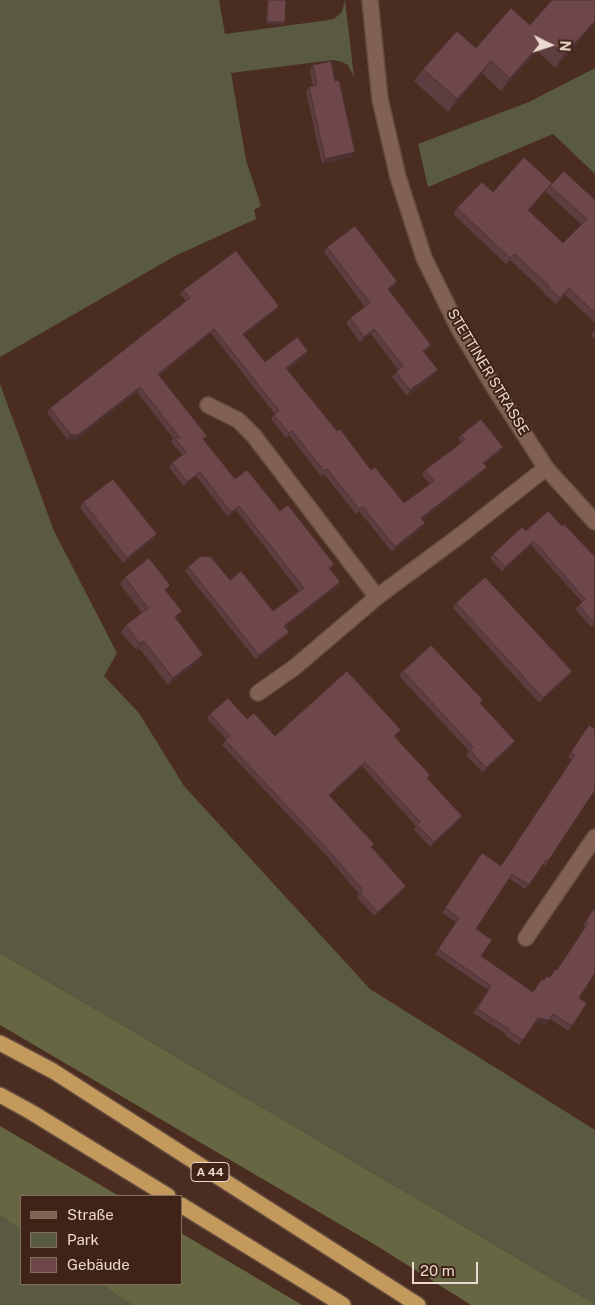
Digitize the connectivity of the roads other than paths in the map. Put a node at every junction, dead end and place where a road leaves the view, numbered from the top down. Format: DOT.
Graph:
graph roads {
  1 [pos="370,0"];
  2 [pos="208,404"];
  3 [pos="546,468"];
  4 [pos="595,522"];
  5 [pos="377,597"];
  6 [pos="258,693"];
  7 [pos="595,837"];
  8 [pos="526,938"];
  9 [pos="0,1043"];
  10 [pos="0,1095"];
  11 [pos="166,1195"];
  12 [pos="182,1206"];
  13 [pos="343,1305"];
  14 [pos="418,1305"];
  1 -- 3 [label="street, STETTINER STRASSE"];
  2 -- 5 [label="street"];
  3 -- 4 [label="street, STETTINER STRASSE"];
  3 -- 5 [label="street"];
  5 -- 6 [label="street"];
  7 -- 8 [label="street"];
  9 -- 14 [label="highway, A 44"];
  10 -- 11 [label="highway"];
  12 -- 13 [label="highway"];
}
